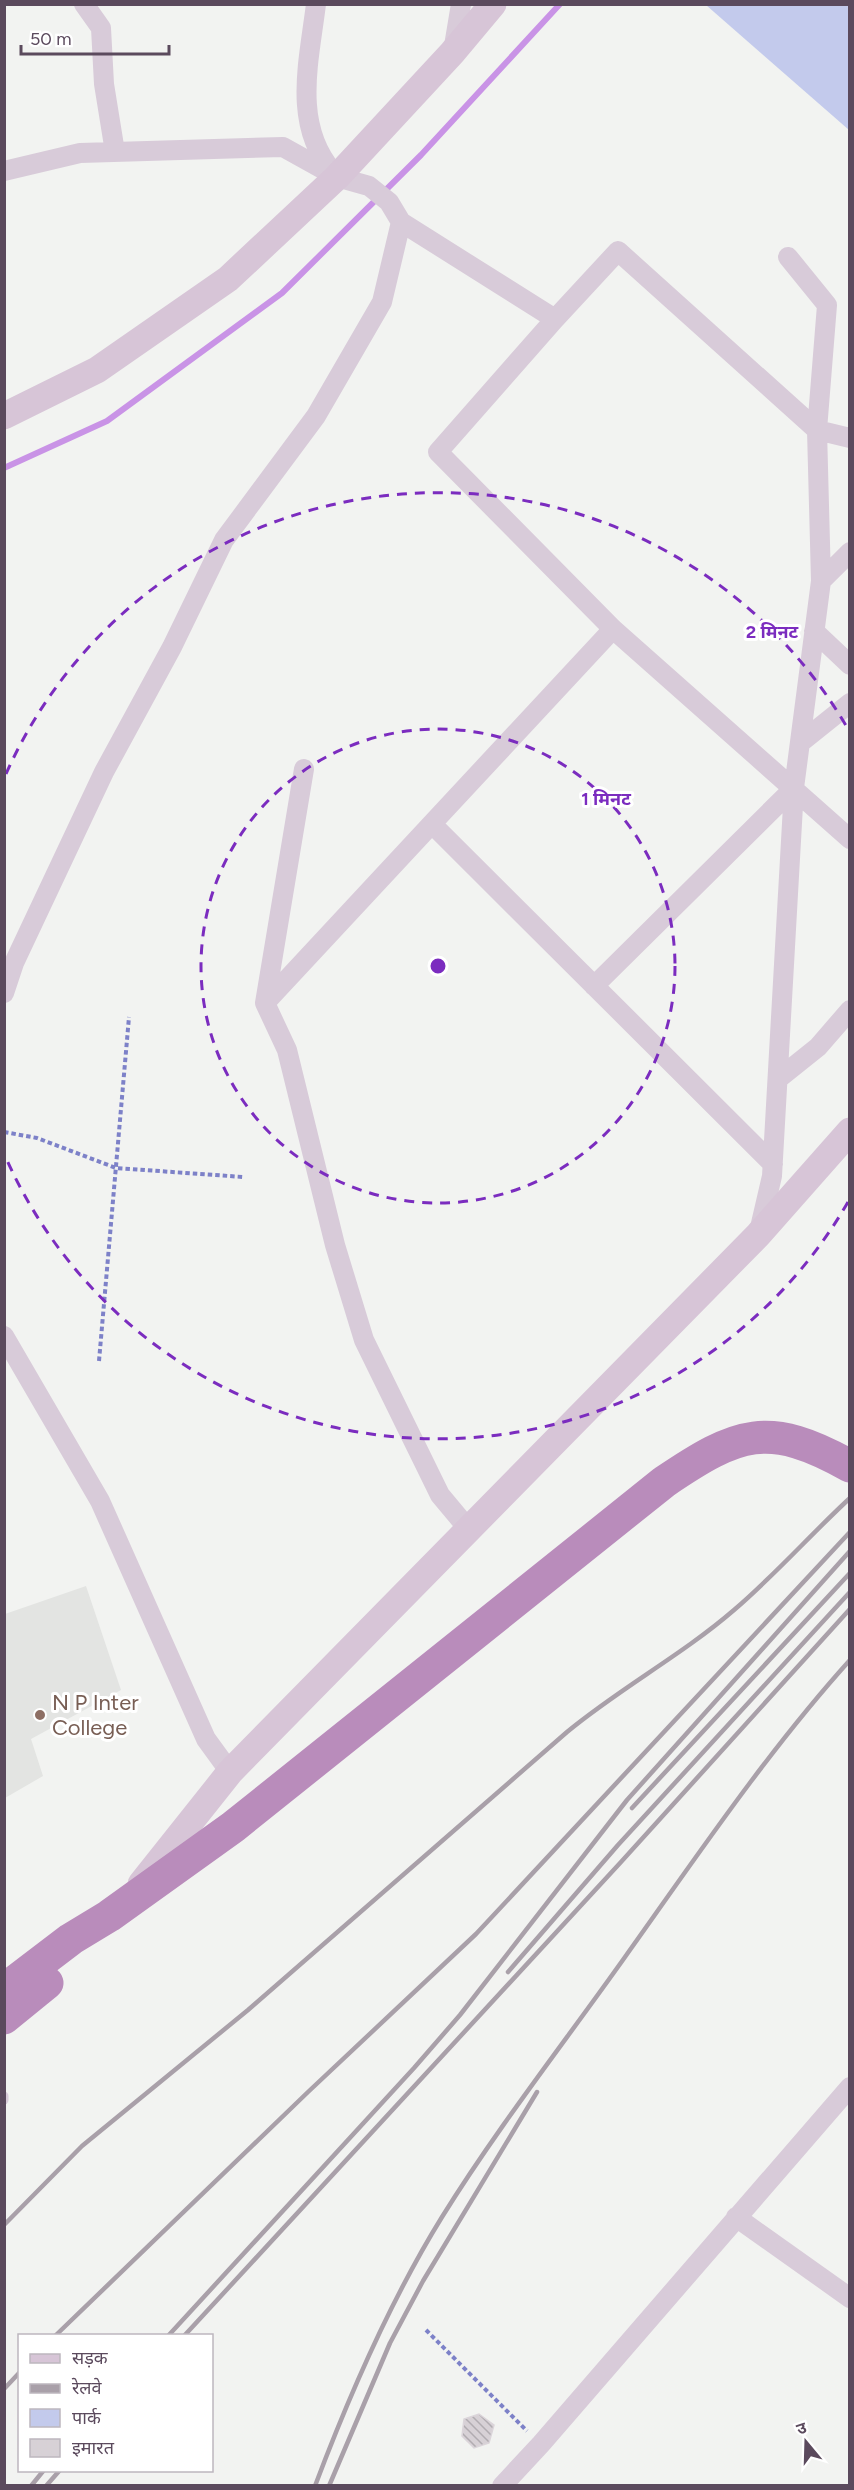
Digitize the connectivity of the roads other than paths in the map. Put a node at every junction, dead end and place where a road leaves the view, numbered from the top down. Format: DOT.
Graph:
graph roads {
  1 [pos="84,4"];
  2 [pos="316,4"];
  3 [pos="461,4"];
  4 [pos="493,4"];
  5 [pos="452,53"];
  6 [pos="115,152"];
  7 [pos="4,171"];
  8 [pos="337,177"];
  9 [pos="401,222"];
  10 [pos="788,257"];
  11 [pos="555,319"];
  12 [pos="4,416"];
  13 [pos="817,430"];
  14 [pos="849,438"];
  15 [pos="849,552"];
  16 [pos="821,581"];
  17 [pos="613,629"];
  18 [pos="814,632"];
  19 [pos="849,665"];
  20 [pos="849,703"];
  21 [pos="800,743"];
  22 [pos="304,769"];
  23 [pos="794,788"];
  24 [pos="433,825"];
  25 [pos="849,839"];
  26 [pos="594,986"];
  27 [pos="4,993"];
  28 [pos="265,1003"];
  29 [pos="849,1010"];
  30 [pos="778,1079"];
  31 [pos="849,1131"];
  32 [pos="773,1164"];
  33 [pos="758,1235"];
  34 [pos="4,1336"];
  35 [pos="849,1466"];
  36 [pos="470,1531"];
  37 [pos="230,1772"];
  38 [pos="119,1908"];
  39 [pos="4,1990"];
  40 [pos="4,2018"];
  41 [pos="849,2087"];
  42 [pos="736,2217"];
  43 [pos="849,2298"];
  44 [pos="502,2486"];
  1 -- 6 [label="street"];
  2 -- 8 [label="street"];
  3 -- 5 [label="street"];
  4 -- 5 [label="street"];
  5 -- 8 [label="street"];
  6 -- 7 [label="street"];
  6 -- 8 [label="street"];
  8 -- 9 [label="street"];
  8 -- 12 [label="street"];
  9 -- 11 [label="street"];
  9 -- 27 [label="street"];
  10 -- 13 [label="street"];
  11 -- 13 [label="street"];
  11 -- 17 [label="street"];
  13 -- 14 [label="street"];
  13 -- 16 [label="street"];
  15 -- 16 [label="street"];
  16 -- 18 [label="street"];
  17 -- 23 [label="street"];
  17 -- 24 [label="street"];
  18 -- 19 [label="street"];
  18 -- 21 [label="street"];
  20 -- 21 [label="street"];
  21 -- 23 [label="street"];
  22 -- 28 [label="street"];
  23 -- 25 [label="street"];
  23 -- 26 [label="street"];
  23 -- 30 [label="street"];
  24 -- 26 [label="street"];
  24 -- 28 [label="street"];
  26 -- 32 [label="street"];
  28 -- 36 [label="street"];
  29 -- 30 [label="street"];
  30 -- 32 [label="street"];
  31 -- 33 [label="street"];
  32 -- 33 [label="street"];
  33 -- 36 [label="street"];
  34 -- 37 [label="street"];
  35 -- 38 [label="highway"];
  36 -- 37 [label="street"];
  37 -- 38 [label="street"];
  38 -- 39 [label="highway"];
  38 -- 40 [label="highway"];
  41 -- 42 [label="street"];
  42 -- 43 [label="street"];
  42 -- 44 [label="street"];
}
